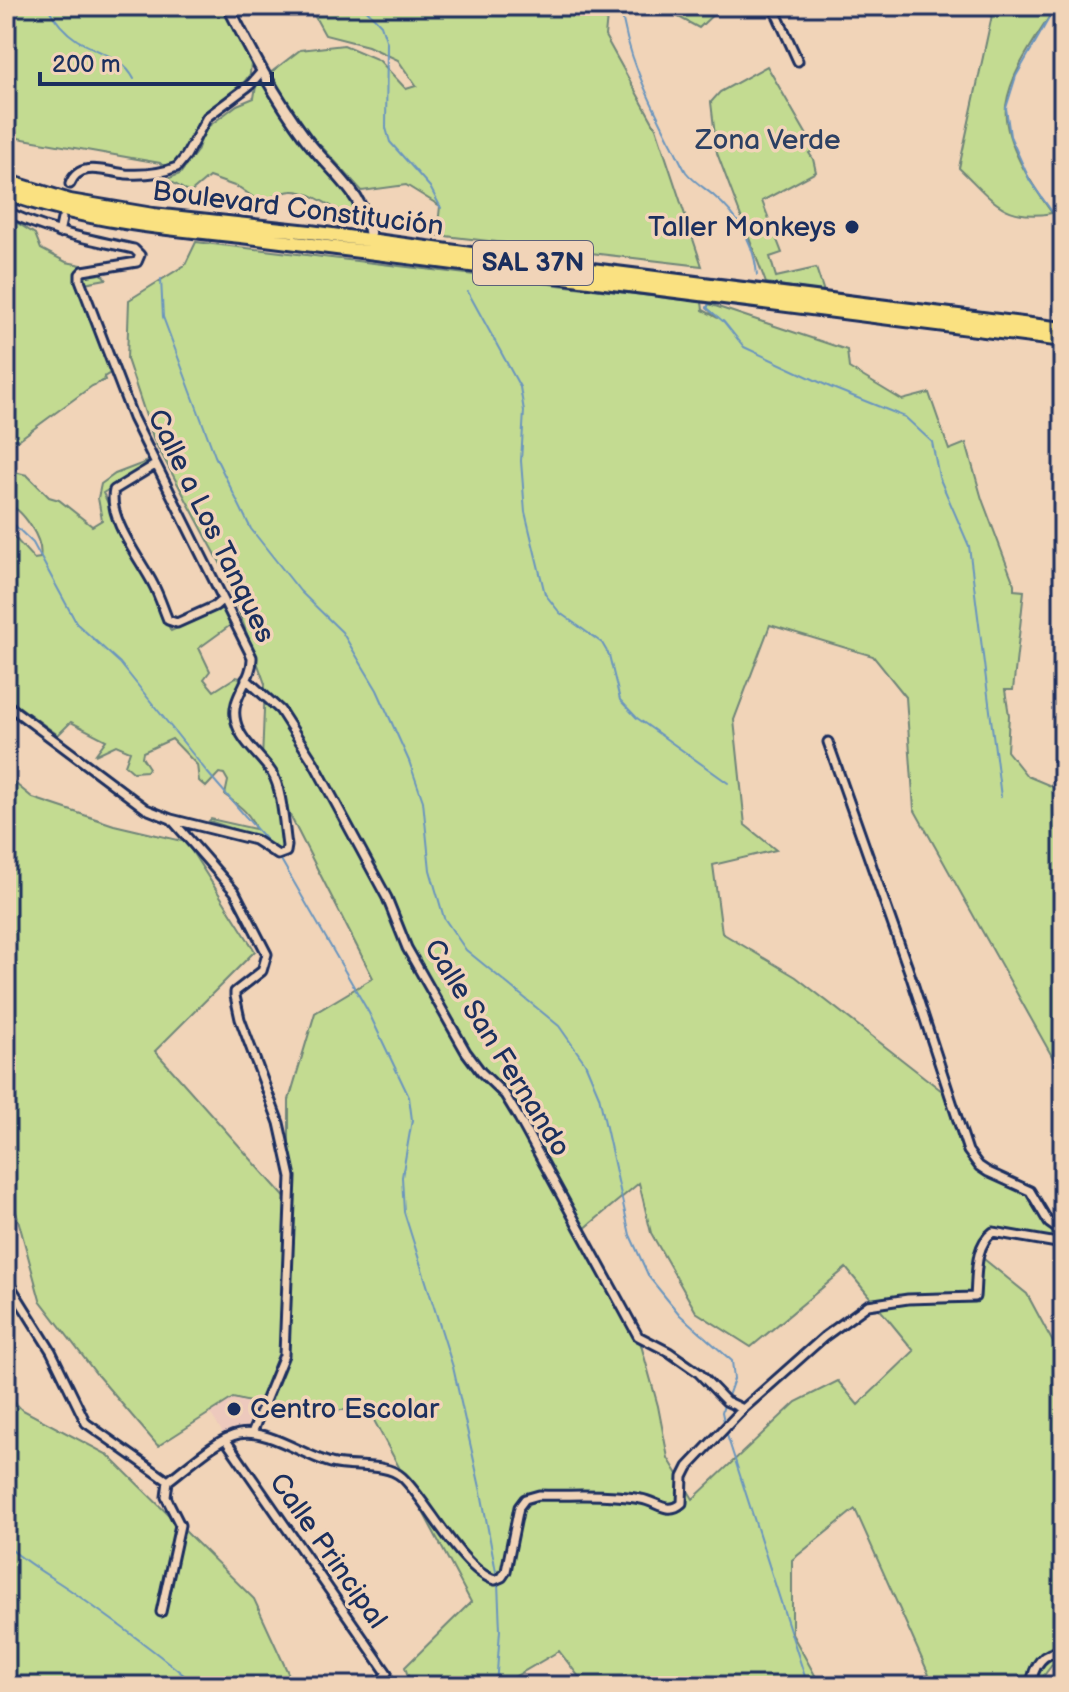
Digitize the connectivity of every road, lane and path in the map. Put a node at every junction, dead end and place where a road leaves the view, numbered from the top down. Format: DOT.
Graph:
graph roads {
  1 [pos="228,6"];
  2 [pos="773,6"];
  3 [pos="798,61"];
  4 [pos="262,71"];
  5 [pos="6,181"];
  6 [pos="70,184"];
  7 [pos="6,193"];
  8 [pos="6,211"];
  9 [pos="62,219"];
  10 [pos="59,233"];
  11 [pos="371,240"];
  12 [pos="1063,329"];
  13 [pos="1063,340"];
  14 [pos="155,465"];
  15 [pos="223,599"];
  16 [pos="246,679"];
  17 [pos="6,704"];
  18 [pos="828,742"];
  19 [pos="171,819"];
  20 [pos="1063,1233"];
  21 [pos="1063,1244"];
  22 [pos="6,1279"];
  23 [pos="743,1409"];
  24 [pos="252,1433"];
  25 [pos="225,1439"];
  26 [pos="168,1481"];
  27 [pos="161,1612"];
  28 [pos="1063,1651"];
  29 [pos="376,1686"];
  30 [pos="1031,1686"];
  1 -- 4 [label="street"];
  2 -- 3 [label="street"];
  4 -- 6 [label="street"];
  4 -- 11 [label="street"];
  5 -- 11 [label="highway, Boulevard Constitución / SAL 37N"];
  7 -- 13 [label="highway, Boulevard Constitución / SAL 37N"];
  8 -- 10 [label="street"];
  9 -- 10 [label="street"];
  10 -- 14 [label="street, Calle a Los Tanques"];
  11 -- 12 [label="highway, Boulevard Constitución / SAL 37N"];
  14 -- 15 [label="street, Calle a Los Tanques"];
  14 -- 15 [label="street"];
  15 -- 16 [label="street, Calle a Los Tanques"];
  16 -- 19 [label="street, Calle a Los Tanques"];
  16 -- 23 [label="street, Calle San Fernando"];
  17 -- 19 [label="street"];
  18 -- 20 [label="street"];
  19 -- 24 [label="street"];
  21 -- 23 [label="street"];
  22 -- 26 [label="street"];
  23 -- 24 [label="street"];
  24 -- 25 [label="street"];
  25 -- 26 [label="street"];
  25 -- 29 [label="street, Calle Principal"];
  26 -- 27 [label="street"];
  28 -- 30 [label="street"];
}
